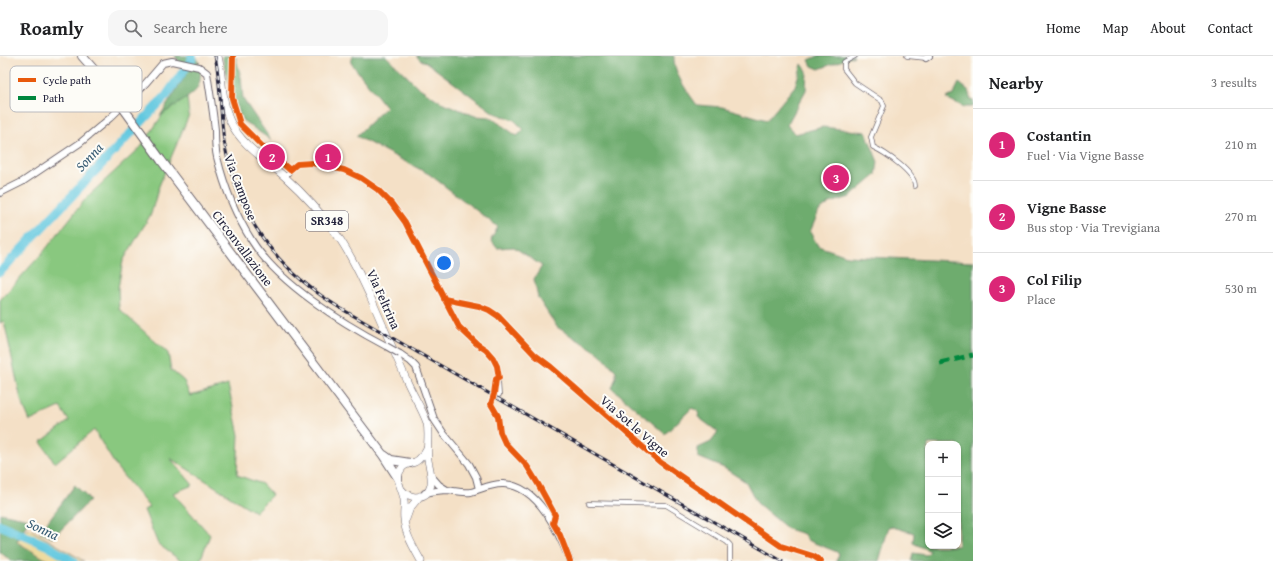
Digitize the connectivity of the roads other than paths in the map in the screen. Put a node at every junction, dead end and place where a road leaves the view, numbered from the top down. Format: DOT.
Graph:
graph roads {
  1 [pos="82,56"];
  2 [pos="218,56"];
  3 [pos="855,56"];
  4 [pos="907,56"];
  5 [pos="927,57"];
  6 [pos="91,66"];
  7 [pos="142,87"];
  8 [pos="116,112"];
  9 [pos="126,112"];
  10 [pos="285,177"];
  11 [pos="915,186"];
  12 [pos="0,193"];
  13 [pos="444,299"];
  14 [pos="498,395"];
  15 [pos="498,416"];
  16 [pos="427,448"];
  17 [pos="383,455"];
  18 [pos="412,463"];
  19 [pos="431,475"];
  20 [pos="398,478"];
  21 [pos="479,489"];
  22 [pos="402,490"];
  23 [pos="448,490"];
  24 [pos="422,495"];
  25 [pos="589,504"];
  26 [pos="553,523"];
  27 [pos="405,525"];
  28 [pos="421,561"];
  29 [pos="570,561"];
  30 [pos="730,561"];
  31 [pos="821,561"];
  1 -- 6 [label="highway, Circonvallazione, bridge"];
  2 -- 10 [label="main road, SR348"];
  3 -- 11 [label="street"];
  4 -- 5 [label="street"];
  7 -- 21 [label="street, Via Campose, bridge"];
  8 -- 12 [label="street, Via Campose, bridge"];
  9 -- 17 [label="highway, Circonvallazione, bridge"];
  10 -- 13 [label="street"];
  10 -- 16 [label="main road, Via Feltrina / SR348"];
  13 -- 14 [label="street"];
  13 -- 31 [label="street, Via Sot le Vigne"];
  15 -- 26 [label="street"];
  16 -- 18 [label="main road"];
  16 -- 19 [label="main road, Via Feltrina / SR348"];
  17 -- 18 [label="highway"];
  17 -- 20 [label="highway, Circonvallazione"];
  18 -- 19 [label="main road"];
  18 -- 20 [label="main road"];
  19 -- 23 [label="street"];
  19 -- 24 [label="main road"];
  20 -- 22 [label="main road"];
  21 -- 23 [label="street"];
  21 -- 26 [label="street"];
  22 -- 24 [label="main road"];
  22 -- 27 [label="main road"];
  23 -- 24 [label="street"];
  24 -- 27 [label="main road"];
  25 -- 30 [label="street"];
  26 -- 29 [label="street"];
  27 -- 28 [label="main road"];
}
